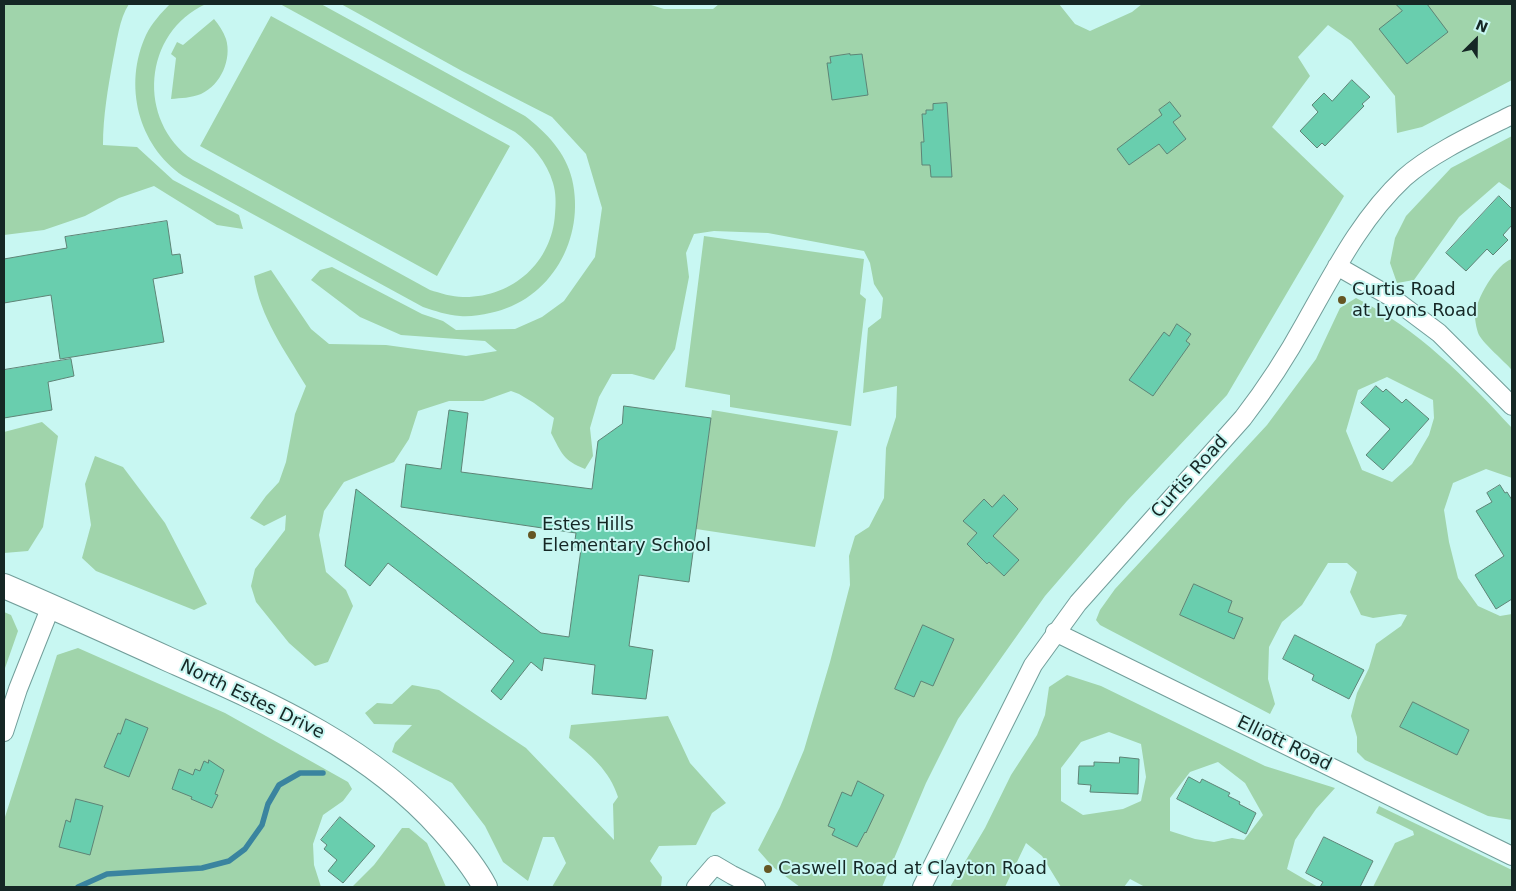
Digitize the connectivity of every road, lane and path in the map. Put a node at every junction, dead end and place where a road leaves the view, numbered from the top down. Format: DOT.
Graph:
graph roads {
  1 [pos="1512,115"];
  2 [pos="1337,266"];
  3 [pos="1512,406"];
  4 [pos="4,586"];
  5 [pos="51,606"];
  6 [pos="1055,632"];
  7 [pos="4,732"];
  8 [pos="1512,856"];
  9 [pos="485,887"];
  10 [pos="696,887"];
  11 [pos="756,887"];
  12 [pos="922,887"];
  1 -- 2 [label="street, Curtis Road"];
  2 -- 3 [label="street"];
  2 -- 6 [label="street, Curtis Road"];
  4 -- 5 [label="main road, North Estes Drive"];
  5 -- 7 [label="street"];
  5 -- 9 [label="main road, North Estes Drive"];
  6 -- 8 [label="street, Elliott Road"];
  6 -- 12 [label="street, Curtis Road"];
  10 -- 11 [label="street"];
}
